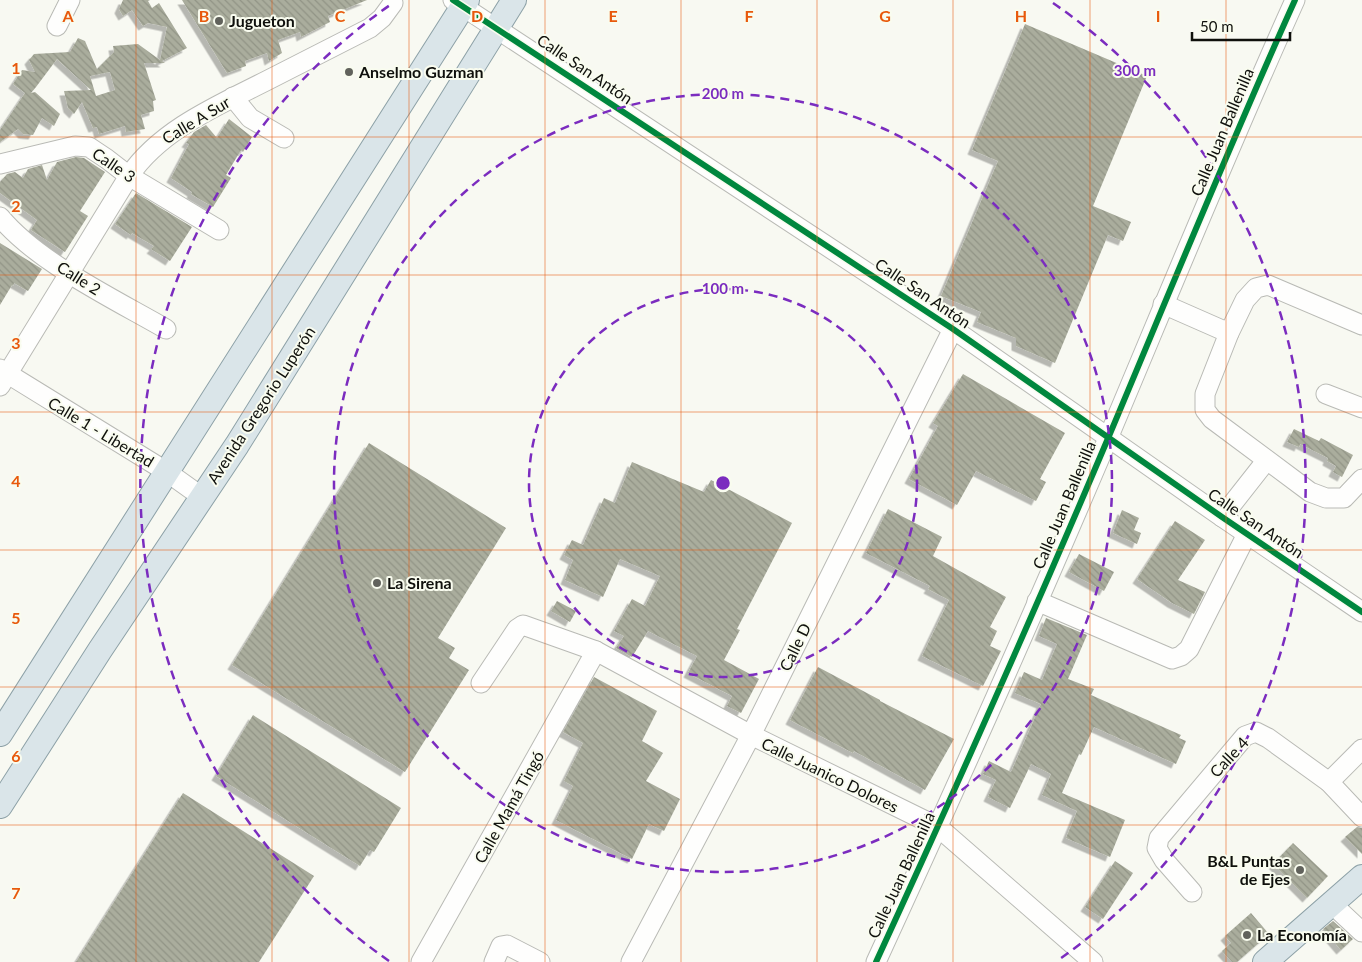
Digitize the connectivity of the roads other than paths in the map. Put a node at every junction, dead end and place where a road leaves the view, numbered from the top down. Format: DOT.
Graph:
graph roads {
  1 [pos="70,0"];
  2 [pos="514,0"];
  3 [pos="1295,0"];
  4 [pos="461,2"];
  5 [pos="393,3"];
  6 [pos="57,26"];
  7 [pos="497,28"];
  8 [pos="233,97"];
  9 [pos="284,138"];
  10 [pos="0,164"];
  11 [pos="129,176"];
  12 [pos="0,217"];
  13 [pos="219,230"];
  14 [pos="70,273"];
  15 [pos="1163,304"];
  16 [pos="1362,325"];
  17 [pos="166,329"];
  18 [pos="953,329"];
  19 [pos="1228,333"];
  20 [pos="2,377"];
  21 [pos="1326,394"];
  22 [pos="1362,408"];
  23 [pos="1108,437"];
  24 [pos="1266,461"];
  25 [pos="167,472"];
  26 [pos="1362,478"];
  27 [pos="202,497"];
  28 [pos="1222,517"];
  29 [pos="1247,534"];
  30 [pos="1038,601"];
  31 [pos="1362,612"];
  32 [pos="596,651"];
  33 [pos="481,683"];
  34 [pos="0,734"];
  35 [pos="751,735"];
  36 [pos="1362,749"];
  37 [pos="1329,782"];
  38 [pos="0,806"];
  39 [pos="1362,817"];
  40 [pos="938,827"];
  41 [pos="1361,879"];
  42 [pos="1192,892"];
  43 [pos="1332,904"];
  44 [pos="1362,932"];
  45 [pos="421,962"];
  46 [pos="494,962"];
  47 [pos="540,962"];
  48 [pos="631,962"];
  49 [pos="876,962"];
  50 [pos="1093,962"];
  51 [pos="1265,962"];
  1 -- 6 [label="street"];
  2 -- 7 [label="main road, Avenida Gregorio Luperón"];
  3 -- 15 [label="street, Calle Juan Ballenilla"];
  4 -- 7 [label="street, Calle San Antón"];
  4 -- 25 [label="main road"];
  5 -- 8 [label="street, Calle A Sur"];
  7 -- 18 [label="street, Calle San Antón"];
  7 -- 27 [label="main road, Avenida Gregorio Luperón"];
  8 -- 9 [label="street"];
  8 -- 11 [label="street, Calle A Sur"];
  10 -- 11 [label="street, Calle 3"];
  11 -- 13 [label="street, Calle 3"];
  11 -- 14 [label="street, Calle A Sur"];
  12 -- 14 [label="street, Calle 2"];
  14 -- 17 [label="street, Calle 2"];
  14 -- 20 [label="street, Calle A Sur"];
  15 -- 19 [label="street"];
  15 -- 23 [label="street, Calle Juan Ballenilla"];
  16 -- 19 [label="street"];
  18 -- 23 [label="street, Calle San Antón"];
  18 -- 35 [label="street, Calle D"];
  19 -- 24 [label="street"];
  20 -- 25 [label="street, Calle 1 - Libertad"];
  21 -- 22 [label="street"];
  23 -- 28 [label="street, Calle San Antón"];
  23 -- 30 [label="street, Calle Juan Ballenilla"];
  24 -- 26 [label="street"];
  24 -- 28 [label="street"];
  25 -- 27 [label="street, Calle 1 - Libertad"];
  25 -- 34 [label="main road"];
  27 -- 38 [label="main road, Avenida Gregorio Luperón"];
  28 -- 29 [label="street, Calle San Antón"];
  29 -- 30 [label="street"];
  29 -- 31 [label="street, Calle San Antón"];
  30 -- 40 [label="street, Calle Juan Ballenilla"];
  32 -- 33 [label="street, Calle Juanico Dolores"];
  32 -- 35 [label="street, Calle Juanico Dolores"];
  32 -- 45 [label="street, Calle Mamá Tingó"];
  35 -- 40 [label="street, Calle Juanico Dolores"];
  35 -- 48 [label="street, Calle D"];
  36 -- 37 [label="street"];
  37 -- 39 [label="street, Calle 4"];
  37 -- 42 [label="street, Calle 4"];
  40 -- 49 [label="street, Calle Juan Ballenilla"];
  40 -- 50 [label="street, Calle Juanico Dolores"];
  41 -- 43 [label="main road"];
  43 -- 44 [label="street"];
  43 -- 51 [label="main road"];
  46 -- 47 [label="street"];
}
